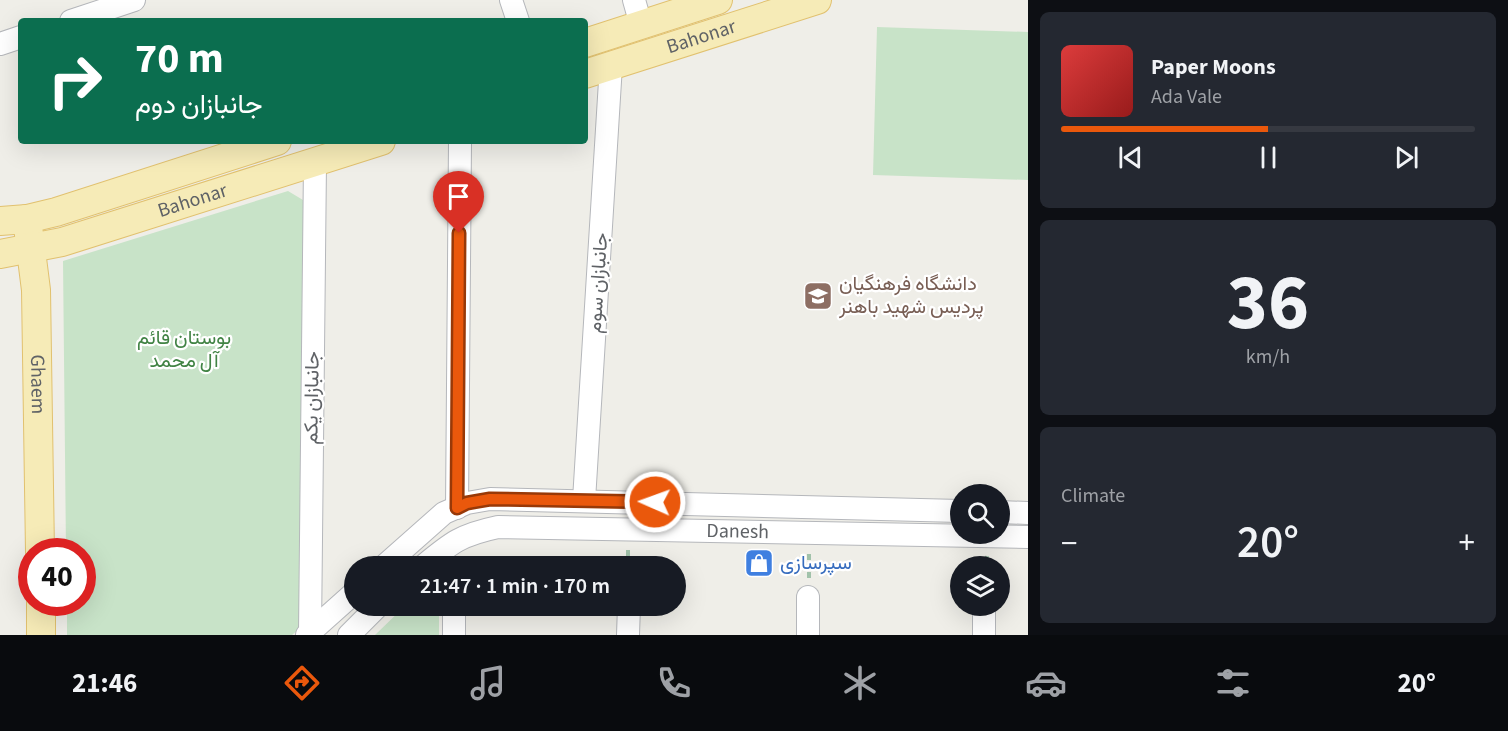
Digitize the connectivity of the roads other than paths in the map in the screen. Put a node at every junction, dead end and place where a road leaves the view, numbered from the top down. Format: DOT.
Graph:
graph roads {
  1 [pos="134,0"];
  2 [pos="511,0"];
  3 [pos="718,0"];
  4 [pos="817,0"];
  5 [pos="683,5"];
  6 [pos="637,12"];
  7 [pos="80,18"];
  8 [pos="517,18"];
  9 [pos="18,39"];
  10 [pos="588,41"];
  11 [pos="0,44"];
  12 [pos="598,69"];
  13 [pos="268,144"];
  14 [pos="372,144"];
  15 [pos="460,144"];
  16 [pos="315,163"];
  17 [pos="113,193"];
  18 [pos="14,220"];
  19 [pos="122,222"];
  20 [pos="32,249"];
  21 [pos="0,254"];
  22 [pos="584,500"];
  23 [pos="457,508"];
  24 [pos="950,511"];
  25 [pos="1010,512"];
  26 [pos="1028,513"];
  27 [pos="1028,537"];
  28 [pos="40,538"];
  29 [pos="395,556"];
  30 [pos="436,556"];
  31 [pos="808,597"];
  32 [pos="344,602"];
  33 [pos="41,616"];
  34 [pos="368,616"];
  35 [pos="454,616"];
  36 [pos="629,616"];
  37 [pos="984,616"];
  38 [pos="308,634"];
  39 [pos="41,635"];
  40 [pos="349,635"];
  41 [pos="454,635"];
  42 [pos="628,635"];
  43 [pos="808,635"];
  44 [pos="984,635"];
  1 -- 7 [label="street"];
  2 -- 8 [label="street"];
  3 -- 5 [label="main road, Bahonar"];
  4 -- 12 [label="main road, Bahonar"];
  5 -- 6 [label="main road, Bahonar"];
  6 -- 10 [label="main road, Bahonar"];
  9 -- 11 [label="street"];
  12 -- 22 [label="street, جانبازان سوم"];
  13 -- 17 [label="main road, Bahonar"];
  14 -- 16 [label="main road, Bahonar"];
  15 -- 23 [label="street"];
  16 -- 19 [label="main road, Bahonar"];
  16 -- 38 [label="street, جانبازان یکم"];
  17 -- 18 [label="main road, Bahonar"];
  17 -- 19 [label="main road"];
  18 -- 20 [label="main road, Ghaem"];
  19 -- 20 [label="main road, Bahonar"];
  20 -- 21 [label="main road, Bahonar"];
  20 -- 28 [label="main road, Ghaem"];
  22 -- 23 [label="street, Danesh"];
  22 -- 24 [label="street, Danesh"];
  23 -- 29 [label="street, Danesh"];
  25 -- 26 [label="street"];
  27 -- 30 [label="street, Danesh"];
  31 -- 43 [label="street"];
  32 -- 38 [label="street"];
  33 -- 39 [label="main road"];
  34 -- 40 [label="street"];
  35 -- 41 [label="street"];
  36 -- 42 [label="street"];
  37 -- 44 [label="street"];
}
